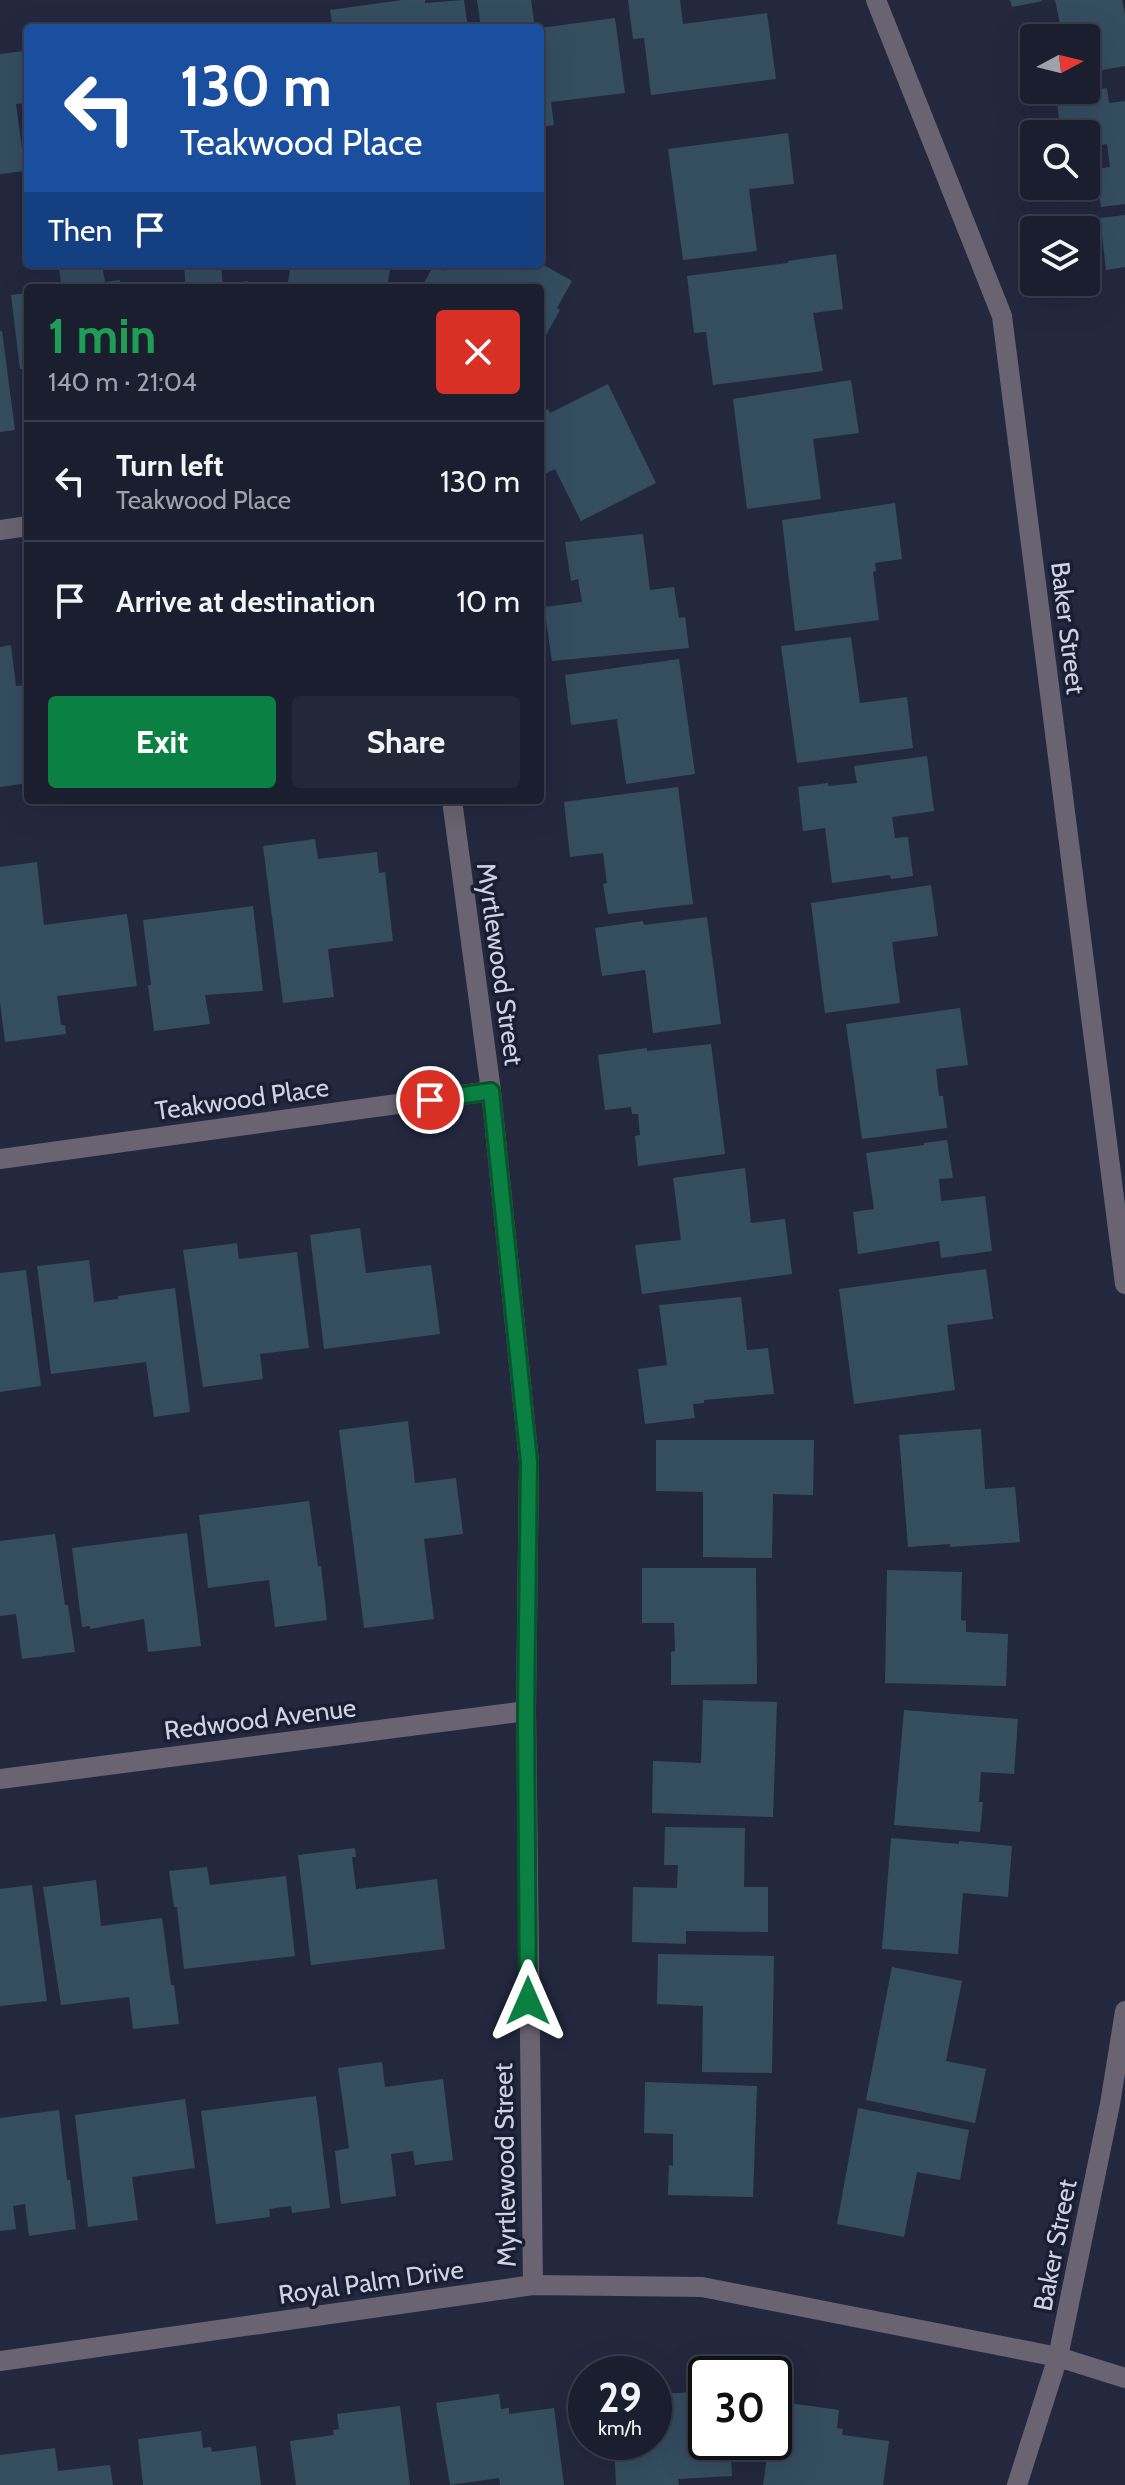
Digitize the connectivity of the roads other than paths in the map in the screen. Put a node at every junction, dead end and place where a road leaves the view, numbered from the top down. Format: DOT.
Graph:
graph roads {
  1 [pos="876,0"];
  2 [pos="24,527"];
  3 [pos="0,530"];
  4 [pos="453,804"];
  5 [pos="491,1091"];
  6 [pos="0,1159"];
  7 [pos="1125,1284"];
  8 [pos="526,1711"];
  9 [pos="0,1779"];
  10 [pos="1125,2011"];
  11 [pos="533,2285"];
  12 [pos="1058,2357"];
  13 [pos="0,2361"];
  14 [pos="1125,2378"];
  15 [pos="1017,2485"];
  1 -- 7 [label="street, Baker Street"];
  2 -- 3 [label="street"];
  4 -- 5 [label="street, Myrtlewood Street"];
  5 -- 6 [label="street, Teakwood Place"];
  5 -- 8 [label="street, Myrtlewood Street"];
  8 -- 9 [label="street, Redwood Avenue"];
  8 -- 11 [label="street, Myrtlewood Street"];
  10 -- 12 [label="street, Baker Street"];
  11 -- 12 [label="street, Royal Palm Drive"];
  11 -- 13 [label="street, Royal Palm Drive"];
  12 -- 14 [label="street, Royal Palm Drive"];
  12 -- 15 [label="street, Baker Street"];
}
